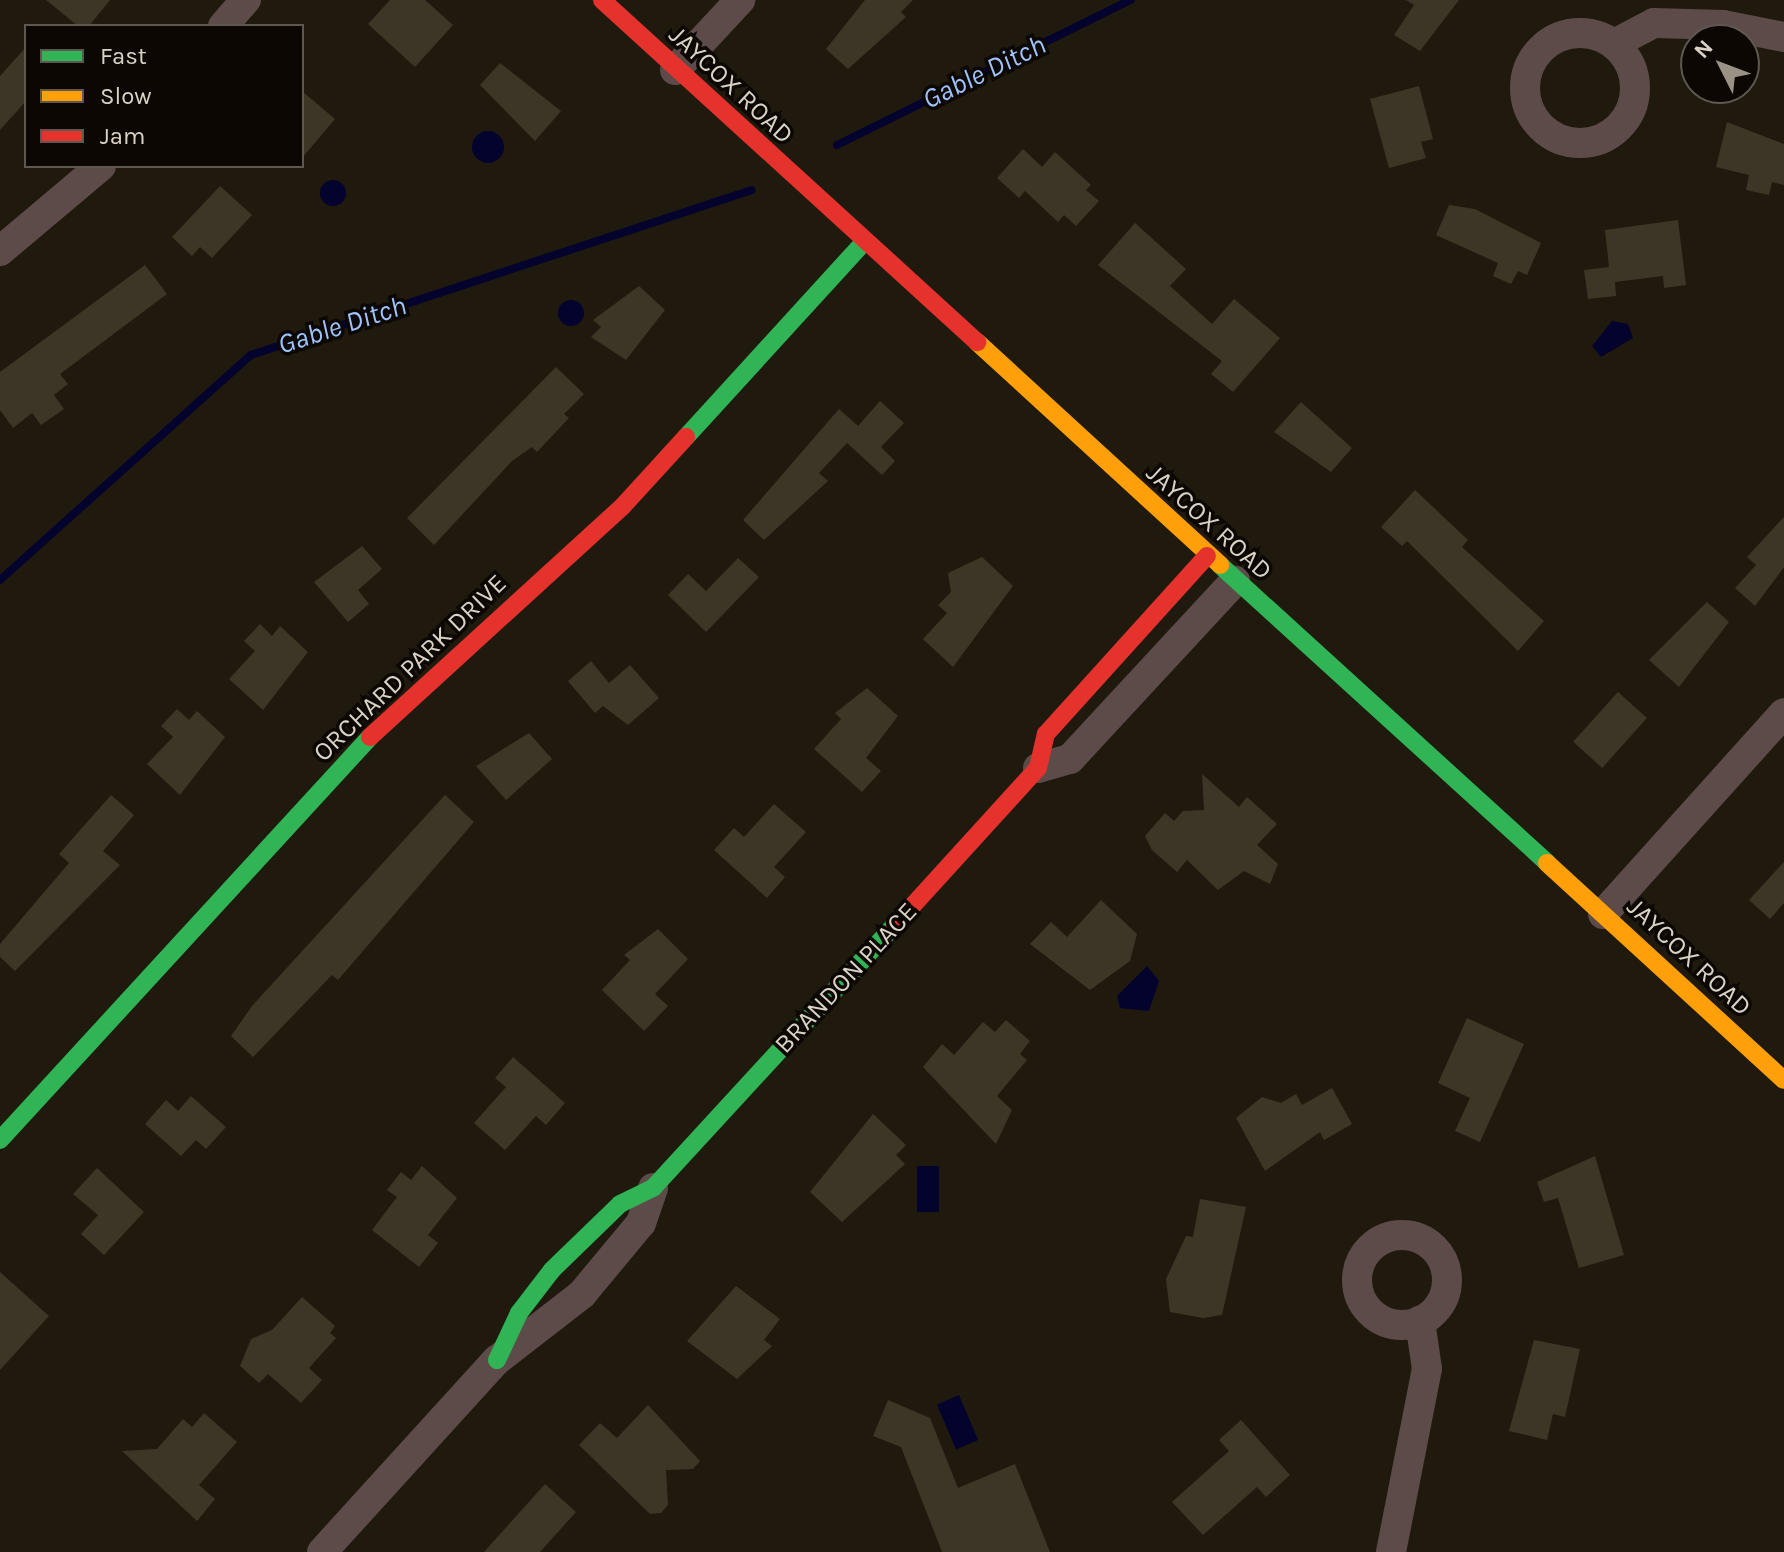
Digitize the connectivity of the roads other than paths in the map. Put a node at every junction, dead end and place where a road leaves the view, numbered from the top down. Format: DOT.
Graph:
graph roads {
  1 [pos="246,0"];
  2 [pos="602,0"];
  3 [pos="740,0"];
  4 [pos="225,24"];
  5 [pos="1784,37"];
  6 [pos="1614,44"];
  7 [pos="675,70"];
  8 [pos="99,168"];
  9 [pos="863,243"];
  10 [pos="0,251"];
  11 [pos="1207,556"];
  12 [pos="1235,581"];
  13 [pos="1784,713"];
  14 [pos="1038,768"];
  15 [pos="1603,914"];
  16 [pos="1784,1080"];
  17 [pos="0,1140"];
  18 [pos="653,1188"];
  19 [pos="1420,1321"];
  20 [pos="322,1552"];
  21 [pos="1391,1552"];
  1 -- 4 [label="street"];
  2 -- 7 [label="street, JAYCOX ROAD"];
  3 -- 7 [label="street"];
  5 -- 6 [label="street"];
  7 -- 9 [label="street, JAYCOX ROAD"];
  8 -- 10 [label="street"];
  9 -- 11 [label="street, JAYCOX ROAD"];
  9 -- 17 [label="street, ORCHARD PARK DRIVE"];
  11 -- 12 [label="street, JAYCOX ROAD"];
  11 -- 14 [label="street, BRANDON PLACE"];
  12 -- 14 [label="street, BRANDON PLACE"];
  12 -- 15 [label="street, JAYCOX ROAD"];
  13 -- 15 [label="street"];
  14 -- 18 [label="street, BRANDON PLACE"];
  15 -- 16 [label="street, JAYCOX ROAD"];
  18 -- 20 [label="street, BRANDON PLACE"];
  19 -- 21 [label="street"];
}
